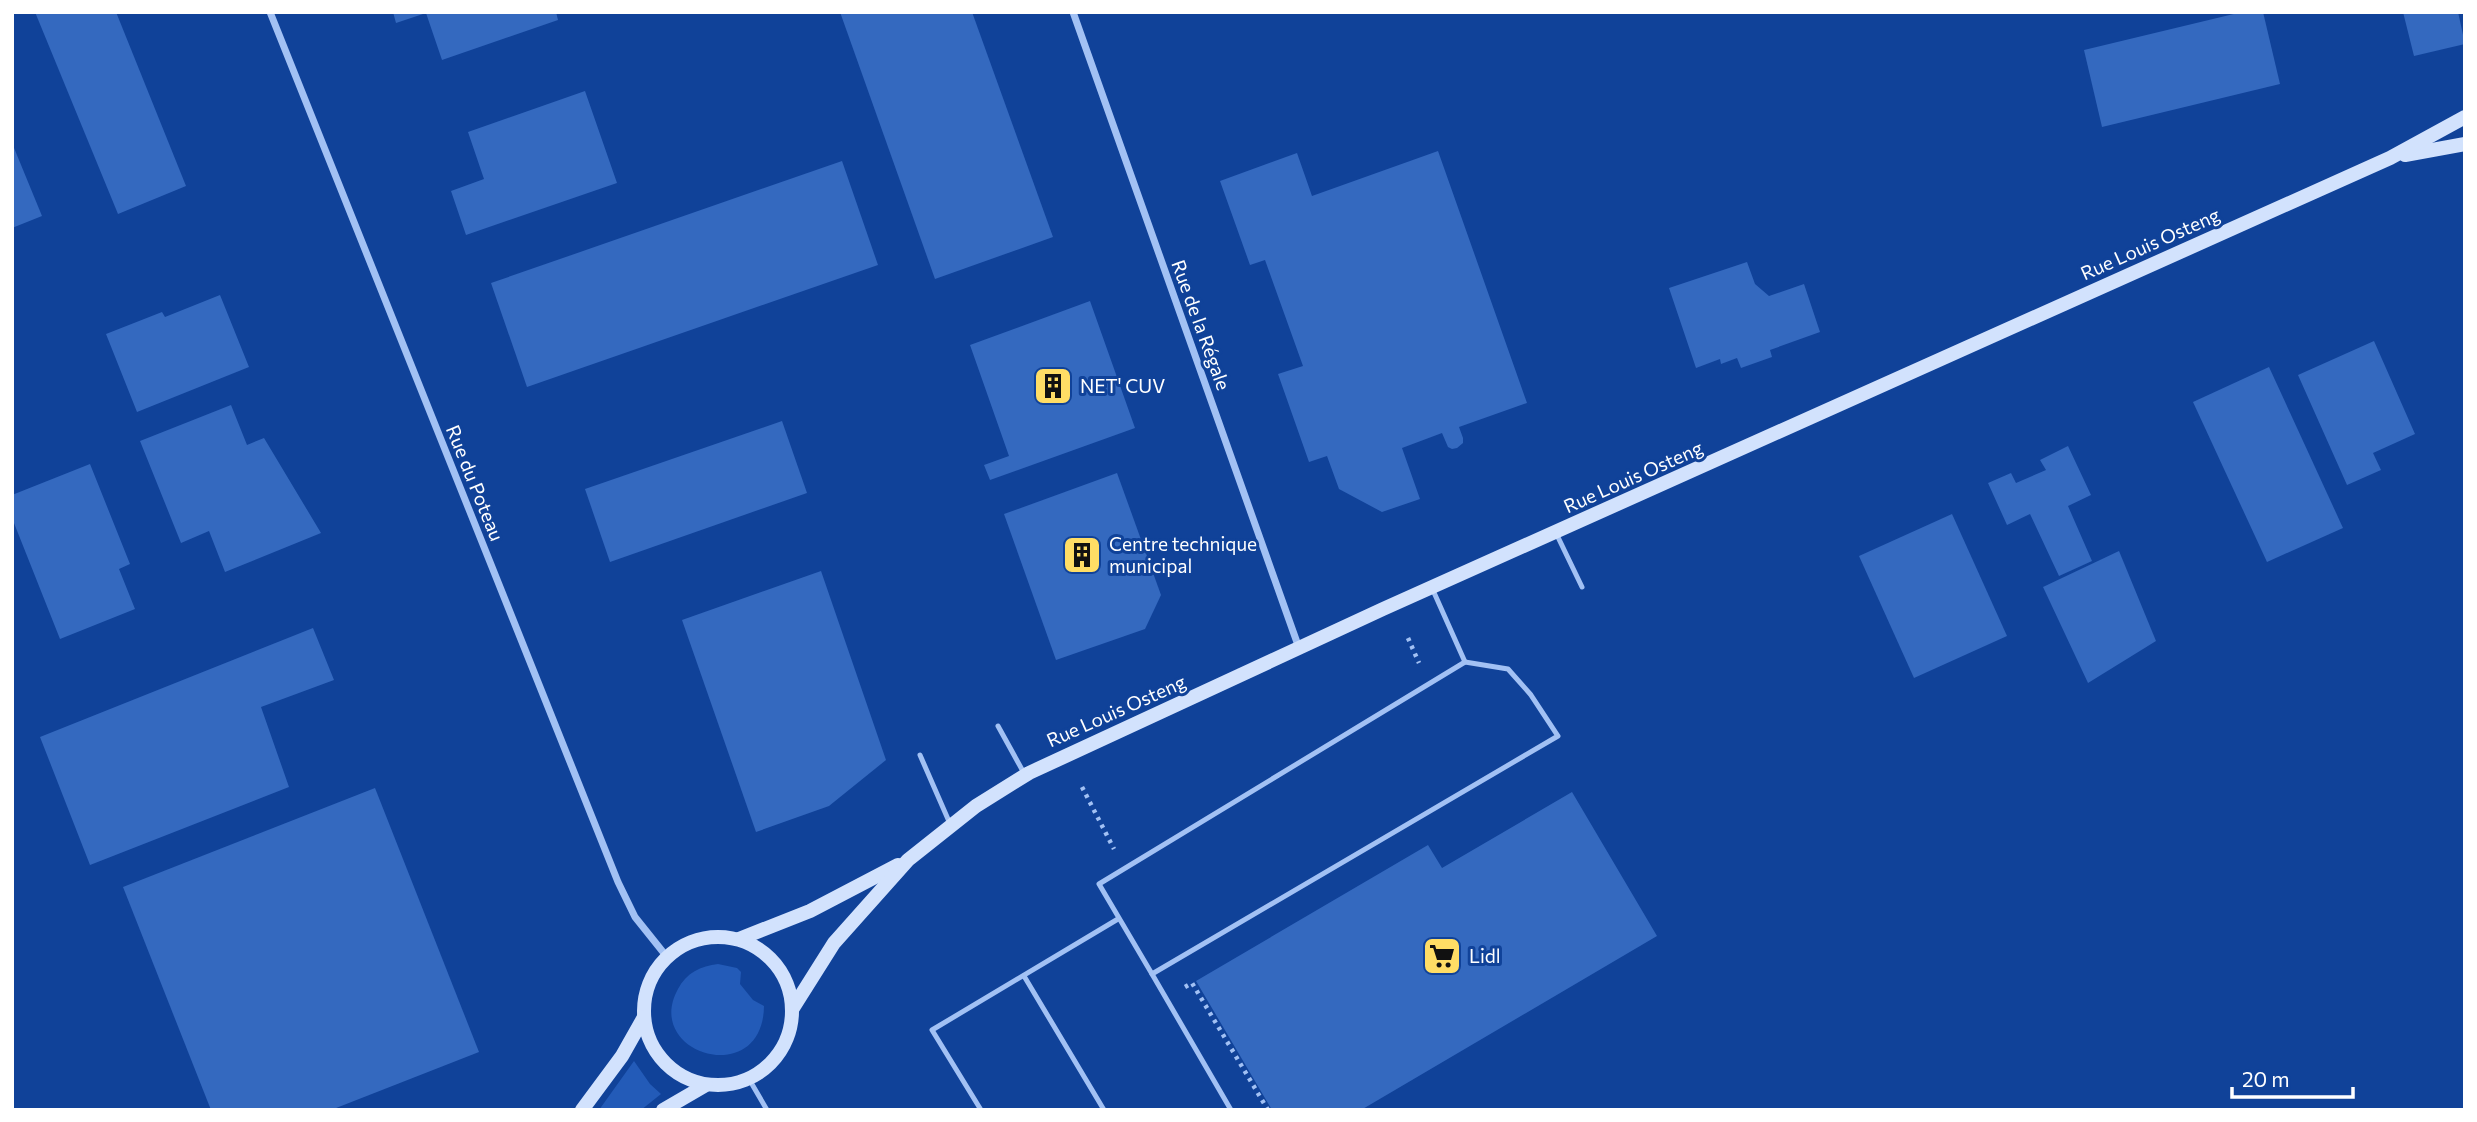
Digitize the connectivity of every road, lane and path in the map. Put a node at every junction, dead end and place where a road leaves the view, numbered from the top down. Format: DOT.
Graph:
graph roads {
  1 [pos="270,12"];
  2 [pos="1073,12"];
  3 [pos="2465,117"];
  4 [pos="2465,144"];
  5 [pos="2390,158"];
  6 [pos="1556,533"];
  7 [pos="1582,587"];
  8 [pos="1432,588"];
  9 [pos="1408,638"];
  10 [pos="1300,648"];
  11 [pos="1465,662"];
  12 [pos="1428,684"];
  13 [pos="998,726"];
  14 [pos="920,755"];
  15 [pos="1025,775"];
  16 [pos="1082,788"];
  17 [pos="951,826"];
  18 [pos="1118,856"];
  19 [pos="908,860"];
  20 [pos="1118,919"];
  21 [pos="739,939"];
  22 [pos="667,957"];
  23 [pos="1152,974"];
  24 [pos="1024,976"];
  25 [pos="1186,986"];
  26 [pos="793,1008"];
  27 [pos="645,1017"];
  28 [pos="749,1079"];
  29 [pos="706,1085"];
  30 [pos="582,1110"];
  31 [pos="663,1110"];
  32 [pos="767,1110"];
  33 [pos="981,1110"];
  34 [pos="1104,1110"];
  35 [pos="1231,1110"];
  36 [pos="1268,1110"];
  1 -- 22 [label="street, Rue du Poteau"];
  2 -- 10 [label="street, Rue de la Régale"];
  3 -- 5 [label="street, Rue Louis Osteng"];
  4 -- 5 [label="street, Rue Louis Osteng"];
  5 -- 6 [label="street, Rue Louis Osteng"];
  6 -- 7 [label="lane"];
  6 -- 8 [label="street, Rue Louis Osteng"];
  8 -- 10 [label="street, Rue Louis Osteng"];
  8 -- 11 [label="lane"];
  9 -- 12 [label="path"];
  10 -- 15 [label="street, Rue Louis Osteng"];
  11 -- 12 [label="lane"];
  11 -- 23 [label="lane"];
  12 -- 20 [label="lane"];
  13 -- 15 [label="lane"];
  14 -- 17 [label="lane"];
  15 -- 17 [label="street, Rue Louis Osteng"];
  16 -- 18 [label="path"];
  17 -- 19 [label="street, Rue Louis Osteng"];
  19 -- 21 [label="street, Rue Louis Osteng"];
  19 -- 26 [label="street, Rue Louis Osteng"];
  20 -- 23 [label="lane"];
  20 -- 24 [label="lane"];
  21 -- 22 [label="street"];
  21 -- 26 [label="street"];
  22 -- 27 [label="street"];
  23 -- 35 [label="lane"];
  24 -- 33 [label="lane"];
  24 -- 34 [label="lane"];
  25 -- 36 [label="path"];
  26 -- 28 [label="street"];
  27 -- 29 [label="street"];
  27 -- 30 [label="street"];
  28 -- 29 [label="street"];
  28 -- 32 [label="lane"];
  29 -- 31 [label="street"];
}
